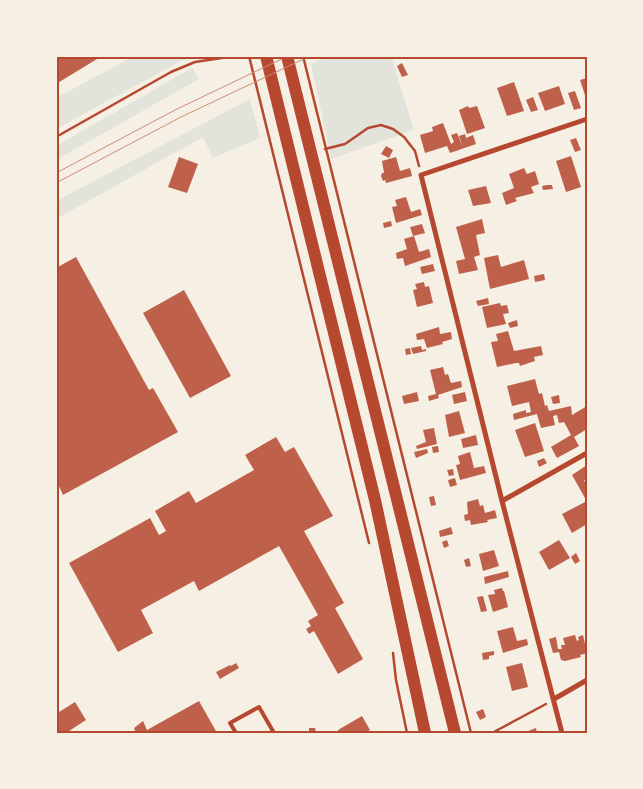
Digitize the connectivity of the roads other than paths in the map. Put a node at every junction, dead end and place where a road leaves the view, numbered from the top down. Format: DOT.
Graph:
graph roads {
  1 [pos="266,56"];
  2 [pos="287,56"];
  3 [pos="587,119"];
  4 [pos="587,453"];
  5 [pos="502,501"];
  6 [pos="587,680"];
  7 [pos="554,699"];
  8 [pos="236,733"];
  9 [pos="274,733"];
  10 [pos="425,733"];
  11 [pos="456,733"];
  12 [pos="562,733"];
  1 -- 10 [label="main road"];
  2 -- 11 [label="main road"];
  3 -- 5 [label="street"];
  4 -- 5 [label="street"];
  5 -- 7 [label="street"];
  6 -- 7 [label="street"];
  7 -- 12 [label="street"];
  8 -- 9 [label="lane"];
}
